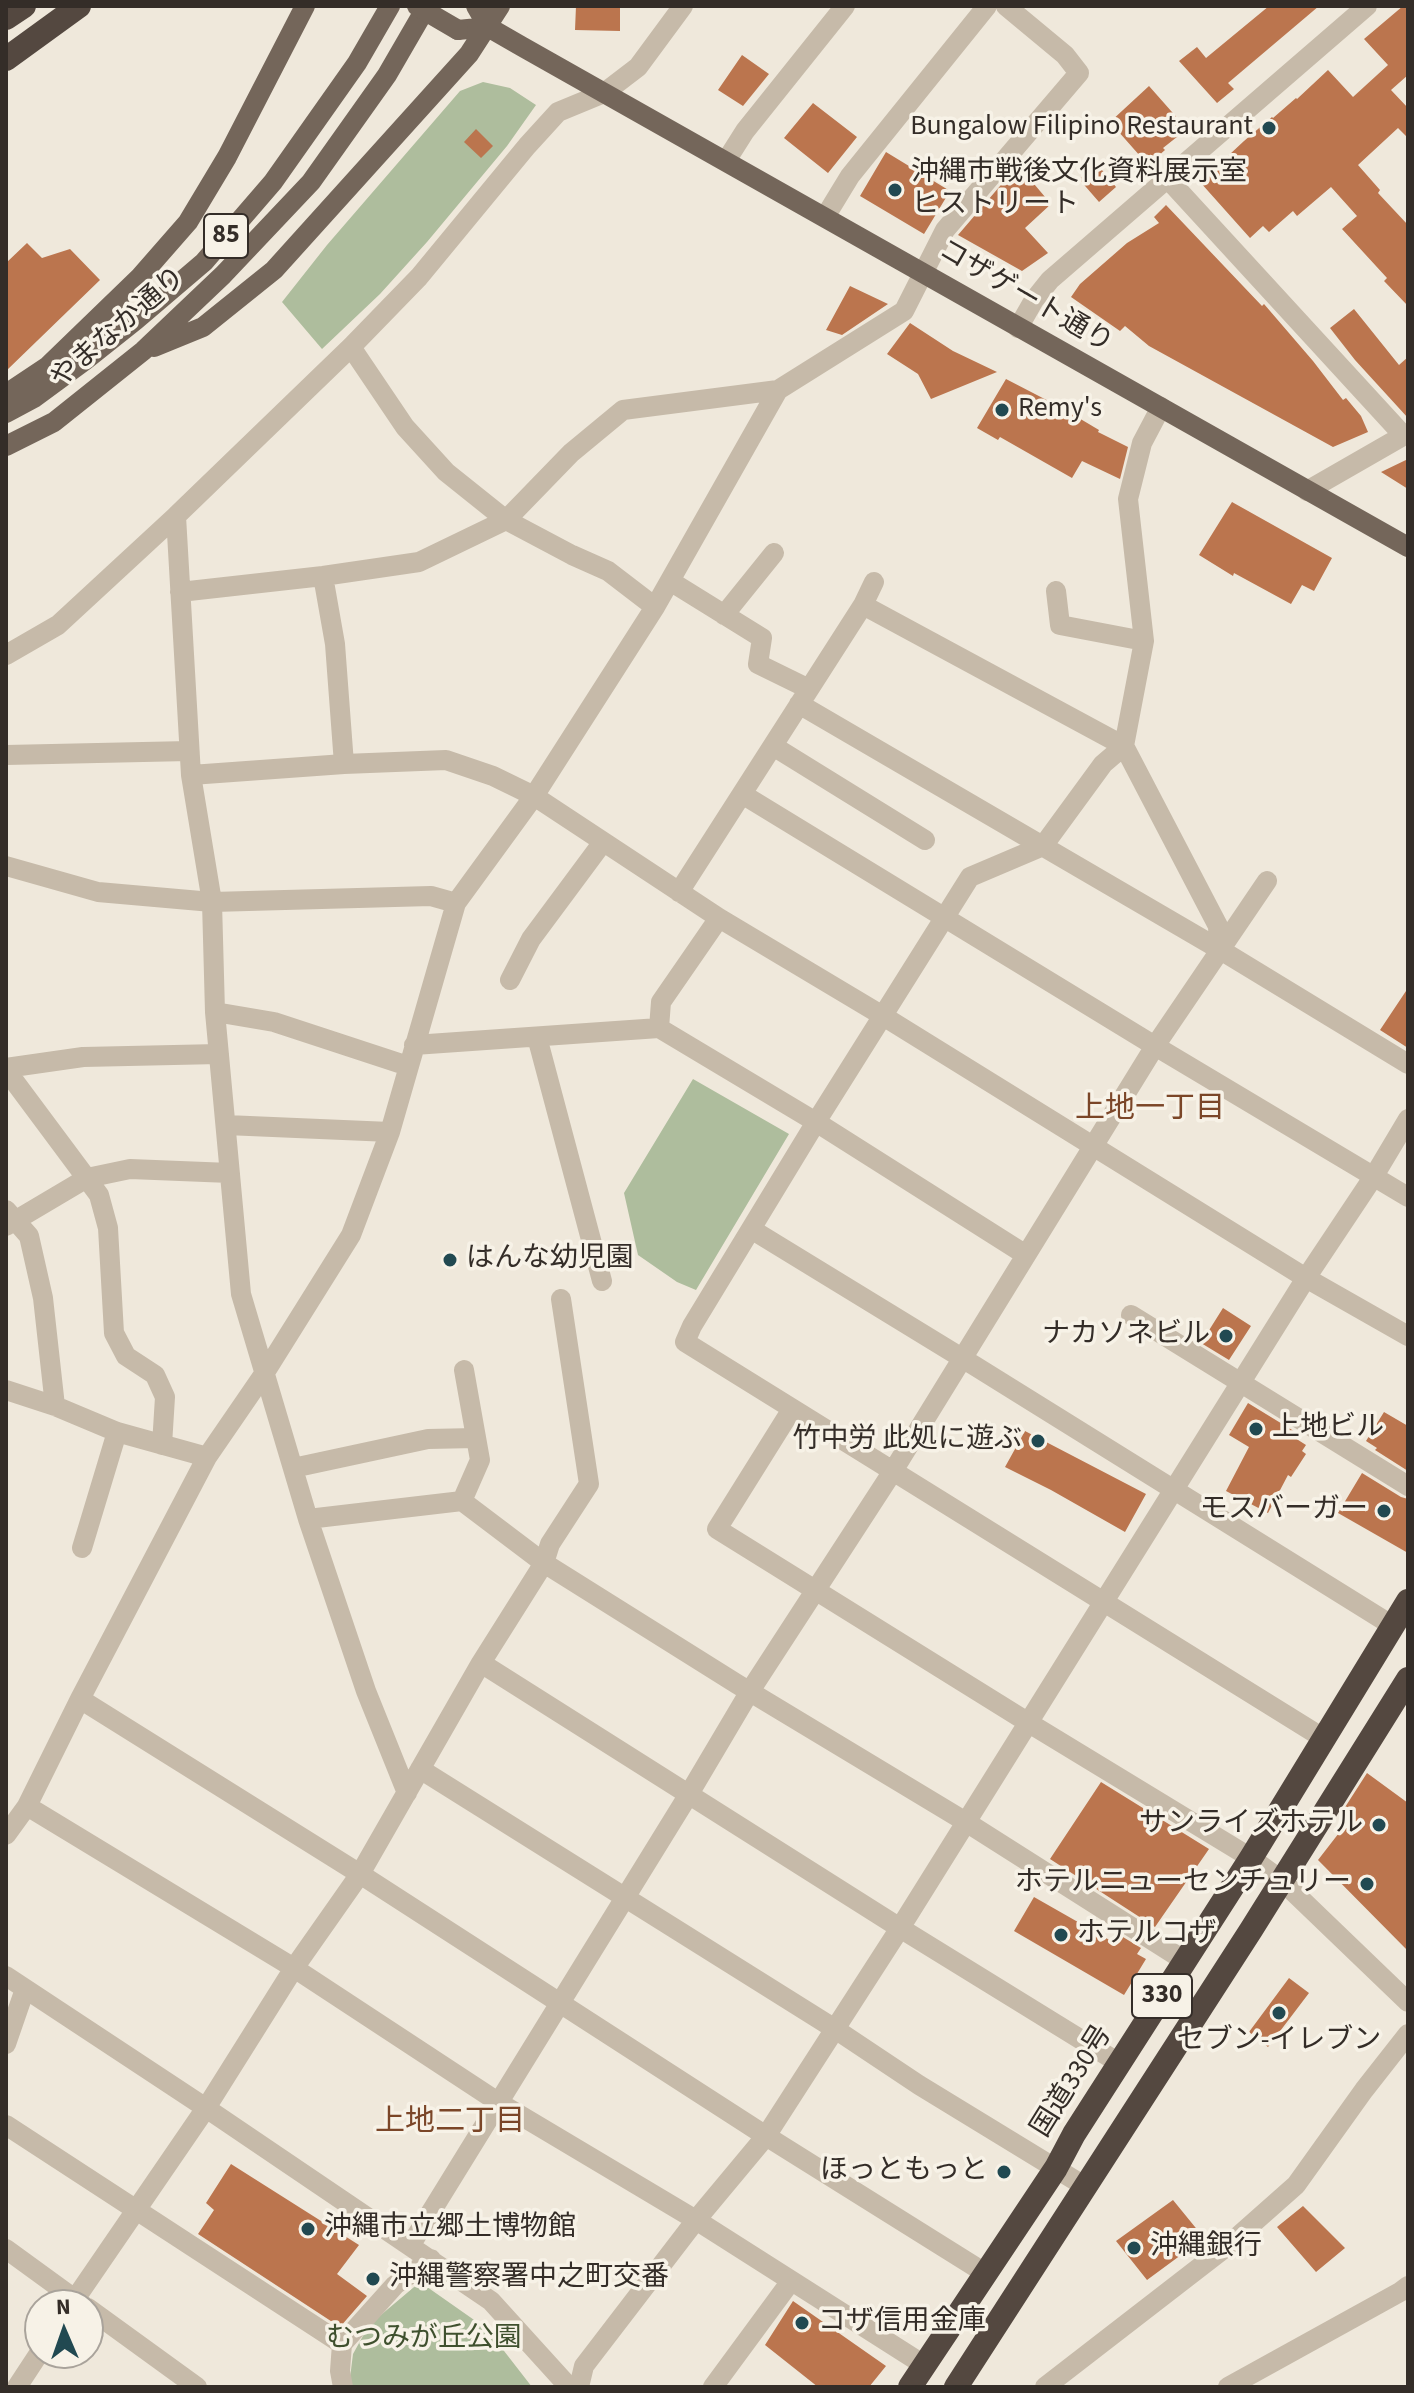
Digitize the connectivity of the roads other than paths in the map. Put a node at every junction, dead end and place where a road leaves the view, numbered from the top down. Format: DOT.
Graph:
graph roads {
  1 [pos="24,6"];
  2 [pos="79,6"];
  3 [pos="305,6"];
  4 [pos="390,6"];
  5 [pos="417,6"];
  6 [pos="427,6"];
  7 [pos="476,6"];
  8 [pos="500,6"];
  9 [pos="683,6"];
  10 [pos="845,6"];
  11 [pos="987,6"];
  12 [pos="1006,6"];
  13 [pos="1367,6"];
  14 [pos="6,18"];
  15 [pos="488,27"];
  16 [pos="6,59"];
  17 [pos="604,93"];
  18 [pos="726,161"];
  19 [pos="1167,178"];
  20 [pos="825,217"];
  21 [pos="925,273"];
  22 [pos="1018,328"];
  23 [pos="351,347"];
  24 [pos="143,351"];
  25 [pos="778,390"];
  26 [pos="6,394"];
  27 [pos="1161,407"];
  28 [pos="6,413"];
  29 [pos="1406,434"];
  30 [pos="6,446"];
  31 [pos="1307,491"];
  32 [pos="176,516"];
  33 [pos="506,520"];
  34 [pos="1408,547"];
  35 [pos="774,553"];
  36 [pos="323,576"];
  37 [pos="670,581"];
  38 [pos="874,582"];
  39 [pos="1056,591"];
  40 [pos="180,592"];
  41 [pos="863,605"];
  42 [pos="655,607"];
  43 [pos="724,615"];
  44 [pos="1144,641"];
  45 [pos="6,655"];
  46 [pos="804,696"];
  47 [pos="773,746"];
  48 [pos="1124,746"];
  49 [pos="189,751"];
  50 [pos="6,755"];
  51 [pos="344,764"];
  52 [pos="191,775"];
  53 [pos="742,794"];
  54 [pos="534,796"];
  55 [pos="925,840"];
  56 [pos="603,842"];
  57 [pos="1043,846"];
  58 [pos="6,866"];
  59 [pos="1267,881"];
  60 [pos="679,892"];
  61 [pos="212,902"];
  62 [pos="456,903"];
  63 [pos="945,917"];
  64 [pos="719,918"];
  65 [pos="1219,949"];
  66 [pos="510,980"];
  67 [pos="215,1012"];
  68 [pos="883,1016"];
  69 [pos="659,1028"];
  70 [pos="537,1037"];
  71 [pos="1155,1046"];
  72 [pos="219,1054"];
  73 [pos="411,1056"];
  74 [pos="1408,1064"];
  75 [pos="6,1069"];
  76 [pos="1408,1119"];
  77 [pos="816,1122"];
  78 [pos="226,1125"];
  79 [pos="390,1132"];
  80 [pos="1093,1148"];
  81 [pos="230,1173"];
  82 [pos="1374,1176"];
  83 [pos="87,1178"];
  84 [pos="1408,1197"];
  85 [pos="10,1219"];
  86 [pos="751,1229"];
  87 [pos="1026,1255"];
  88 [pos="1306,1278"];
  89 [pos="602,1281"];
  90 [pos="561,1299"];
  91 [pos="1131,1315"];
  92 [pos="1408,1336"];
  93 [pos="962,1357"];
  94 [pos="464,1370"];
  95 [pos="264,1374"];
  96 [pos="1241,1383"];
  97 [pos="6,1390"];
  98 [pos="55,1406"];
  99 [pos="792,1409"];
  100 [pos="117,1432"];
  101 [pos="476,1438"];
  102 [pos="162,1445"];
  103 [pos="207,1457"];
  104 [pos="293,1468"];
  105 [pos="893,1471"];
  106 [pos="1408,1486"];
  107 [pos="1175,1489"];
  108 [pos="462,1501"];
  109 [pos="308,1519"];
  110 [pos="82,1548"];
  111 [pos="544,1563"];
  112 [pos="816,1591"];
  113 [pos="1105,1601"];
  114 [pos="1408,1601"];
  115 [pos="1393,1626"];
  116 [pos="481,1663"];
  117 [pos="1408,1679"];
  118 [pos="750,1691"];
  119 [pos="80,1699"];
  120 [pos="1029,1723"];
  121 [pos="1323,1738"];
  122 [pos="420,1769"];
  123 [pos="407,1793"];
  124 [pos="689,1794"];
  125 [pos="27,1806"];
  126 [pos="966,1822"];
  127 [pos="6,1835"];
  128 [pos="1251,1858"];
  129 [pos="360,1874"];
  130 [pos="1281,1880"];
  131 [pos="623,1897"];
  132 [pos="900,1928"];
  133 [pos="1185,1961"];
  134 [pos="294,1968"];
  135 [pos="6,1976"];
  136 [pos="25,1989"];
  137 [pos="560,2002"];
  138 [pos="1408,2002"];
  139 [pos="835,2029"];
  140 [pos="1408,2034"];
  141 [pos="6,2044"];
  142 [pos="1119,2063"];
  143 [pos="498,2102"];
  144 [pos="206,2108"];
  145 [pos="6,2125"];
  146 [pos="766,2136"];
  147 [pos="1056,2168"];
  148 [pos="1086,2187"];
  149 [pos="136,2212"];
  150 [pos="696,2220"];
  151 [pos="410,2246"];
  152 [pos="6,2249"];
  153 [pos="431,2259"];
  154 [pos="985,2273"];
  155 [pos="791,2281"];
  156 [pos="1408,2286"];
  157 [pos="59,2289"];
  158 [pos="88,2289"];
  159 [pos="104,2322"];
  160 [pos="342,2344"];
  161 [pos="924,2365"];
  162 [pos="29,2369"];
  163 [pos="17,2387"];
  164 [pos="197,2387"];
  165 [pos="343,2387"];
  166 [pos="569,2387"];
  167 [pos="579,2387"];
  168 [pos="713,2387"];
  169 [pos="910,2387"];
  170 [pos="956,2387"];
  171 [pos="1045,2387"];
  172 [pos="1228,2387"];
  1 -- 14 [label="highway"];
  2 -- 16 [label="highway"];
  3 -- 26 [label="main road"];
  4 -- 28 [label="main road, やまなか通り / 85"];
  5 -- 15 [label="main road, bridge"];
  6 -- 24 [label="main road, やまなか通り / 85"];
  7 -- 15 [label="main road"];
  8 -- 15 [label="main road"];
  9 -- 17 [label="street"];
  10 -- 18 [label="street"];
  11 -- 20 [label="street"];
  12 -- 21 [label="street"];
  13 -- 19 [label="street"];
  15 -- 17 [label="main road, コザゲート通り"];
  15 -- 24 [label="main road"];
  17 -- 18 [label="main road, コザゲート通り"];
  17 -- 23 [label="street"];
  18 -- 20 [label="main road, コザゲート通り"];
  19 -- 22 [label="street"];
  19 -- 29 [label="street"];
  20 -- 21 [label="main road, コザゲート通り"];
  21 -- 22 [label="main road, コザゲート通り"];
  21 -- 25 [label="street"];
  22 -- 27 [label="main road, コザゲート通り"];
  23 -- 32 [label="street"];
  23 -- 33 [label="street"];
  24 -- 30 [label="main road, やまなか通り / 85"];
  25 -- 33 [label="street"];
  25 -- 37 [label="street"];
  27 -- 31 [label="main road, コザゲート通り"];
  27 -- 44 [label="street"];
  29 -- 31 [label="street"];
  31 -- 34 [label="main road, コザゲート通り"];
  32 -- 40 [label="street"];
  32 -- 45 [label="street"];
  33 -- 36 [label="street"];
  33 -- 42 [label="street"];
  35 -- 43 [label="street"];
  36 -- 40 [label="street"];
  36 -- 51 [label="street"];
  37 -- 42 [label="street"];
  37 -- 43 [label="street"];
  38 -- 41 [label="street"];
  39 -- 44 [label="street"];
  40 -- 49 [label="street"];
  41 -- 46 [label="street"];
  41 -- 48 [label="street"];
  42 -- 54 [label="street"];
  43 -- 46 [label="street"];
  44 -- 48 [label="street"];
  46 -- 47 [label="street"];
  46 -- 57 [label="street"];
  47 -- 53 [label="street"];
  47 -- 55 [label="street"];
  48 -- 57 [label="street"];
  48 -- 65 [label="street"];
  49 -- 50 [label="street"];
  49 -- 52 [label="street"];
  51 -- 52 [label="street"];
  51 -- 54 [label="street"];
  52 -- 61 [label="street"];
  53 -- 60 [label="street"];
  53 -- 63 [label="street"];
  54 -- 56 [label="street"];
  54 -- 62 [label="street"];
  56 -- 60 [label="street"];
  56 -- 66 [label="street"];
  57 -- 63 [label="street"];
  57 -- 65 [label="street"];
  58 -- 61 [label="street"];
  59 -- 65 [label="street"];
  60 -- 64 [label="street"];
  61 -- 62 [label="street"];
  61 -- 67 [label="street"];
  62 -- 73 [label="street"];
  63 -- 68 [label="street"];
  63 -- 71 [label="street"];
  64 -- 68 [label="street"];
  64 -- 69 [label="street"];
  65 -- 71 [label="street"];
  65 -- 74 [label="street"];
  67 -- 72 [label="street"];
  67 -- 73 [label="street"];
  68 -- 77 [label="street"];
  68 -- 80 [label="street"];
  69 -- 70 [label="street"];
  69 -- 77 [label="street"];
  70 -- 73 [label="street"];
  70 -- 89 [label="street"];
  71 -- 80 [label="street"];
  71 -- 82 [label="street"];
  72 -- 75 [label="street"];
  72 -- 78 [label="street"];
  73 -- 79 [label="street"];
  75 -- 83 [label="street"];
  76 -- 82 [label="street"];
  77 -- 86 [label="street"];
  77 -- 87 [label="street"];
  78 -- 79 [label="street"];
  78 -- 81 [label="street"];
  79 -- 95 [label="street"];
  80 -- 87 [label="street"];
  80 -- 88 [label="street"];
  81 -- 83 [label="street"];
  81 -- 95 [label="street"];
  82 -- 84 [label="street"];
  82 -- 88 [label="street"];
  83 -- 85 [label="street"];
  83 -- 102 [label="street"];
  85 -- 98 [label="street"];
  86 -- 93 [label="street"];
  86 -- 99 [label="street"];
  87 -- 93 [label="street"];
  88 -- 92 [label="street"];
  88 -- 96 [label="street"];
  90 -- 111 [label="street"];
  91 -- 96 [label="street"];
  93 -- 105 [label="street"];
  93 -- 107 [label="street"];
  94 -- 101 [label="street"];
  95 -- 103 [label="street"];
  95 -- 104 [label="street"];
  96 -- 106 [label="street"];
  96 -- 107 [label="street"];
  97 -- 98 [label="street"];
  98 -- 100 [label="street"];
  99 -- 105 [label="street"];
  99 -- 112 [label="street"];
  100 -- 102 [label="street"];
  100 -- 110 [label="street"];
  101 -- 104 [label="street"];
  101 -- 108 [label="street"];
  102 -- 103 [label="street"];
  103 -- 119 [label="street"];
  104 -- 109 [label="street"];
  105 -- 112 [label="street"];
  105 -- 113 [label="street"];
  107 -- 113 [label="street"];
  107 -- 115 [label="street"];
  108 -- 109 [label="street"];
  108 -- 111 [label="street"];
  109 -- 123 [label="street"];
  111 -- 116 [label="street"];
  111 -- 118 [label="street"];
  112 -- 118 [label="street"];
  112 -- 120 [label="street"];
  113 -- 120 [label="street"];
  113 -- 121 [label="street"];
  114 -- 115 [label="highway, 国道330号 / 330"];
  115 -- 121 [label="highway, 国道330号 / 330"];
  116 -- 122 [label="street"];
  116 -- 124 [label="street"];
  117 -- 130 [label="highway, 330"];
  118 -- 124 [label="street"];
  118 -- 126 [label="street"];
  119 -- 125 [label="street"];
  119 -- 129 [label="street"];
  120 -- 126 [label="street"];
  120 -- 128 [label="street"];
  121 -- 128 [label="highway, 国道330号 / 330"];
  122 -- 123 [label="street"];
  122 -- 131 [label="street"];
  123 -- 129 [label="street"];
  124 -- 131 [label="street"];
  124 -- 132 [label="street"];
  125 -- 127 [label="street"];
  125 -- 134 [label="street"];
  126 -- 132 [label="street"];
  126 -- 133 [label="street"];
  128 -- 130 [label="street"];
  128 -- 133 [label="highway, 国道330号 / 330"];
  129 -- 134 [label="street"];
  129 -- 137 [label="street"];
  130 -- 138 [label="street"];
  130 -- 148 [label="highway, 330"];
  131 -- 137 [label="street"];
  131 -- 139 [label="street"];
  132 -- 139 [label="street"];
  132 -- 142 [label="street"];
  133 -- 142 [label="highway, 国道330号 / 330"];
  134 -- 143 [label="street"];
  134 -- 144 [label="street"];
  135 -- 136 [label="street"];
  136 -- 141 [label="street"];
  136 -- 144 [label="street"];
  137 -- 143 [label="street"];
  137 -- 146 [label="street"];
  139 -- 146 [label="street"];
  139 -- 147 [label="street"];
  140 -- 171 [label="street"];
  142 -- 147 [label="highway, 国道330号 / 330"];
  143 -- 150 [label="street"];
  143 -- 151 [label="street"];
  144 -- 149 [label="street"];
  144 -- 151 [label="street"];
  145 -- 149 [label="street"];
  146 -- 150 [label="street"];
  146 -- 154 [label="street"];
  147 -- 148 [label="street"];
  147 -- 154 [label="highway, 国道330号 / 330"];
  148 -- 170 [label="highway, 330"];
  149 -- 158 [label="street"];
  149 -- 160 [label="street"];
  150 -- 155 [label="street"];
  150 -- 167 [label="street"];
  151 -- 153 [label="street"];
  152 -- 157 [label="street"];
  153 -- 160 [label="street"];
  153 -- 166 [label="street"];
  154 -- 161 [label="highway, 国道330号 / 330"];
  155 -- 161 [label="street"];
  155 -- 168 [label="street"];
  156 -- 172 [label="street"];
  159 -- 164 [label="street"];
  160 -- 165 [label="street"];
  161 -- 169 [label="highway, 国道330号 / 330"];
  162 -- 163 [label="street"];
}
